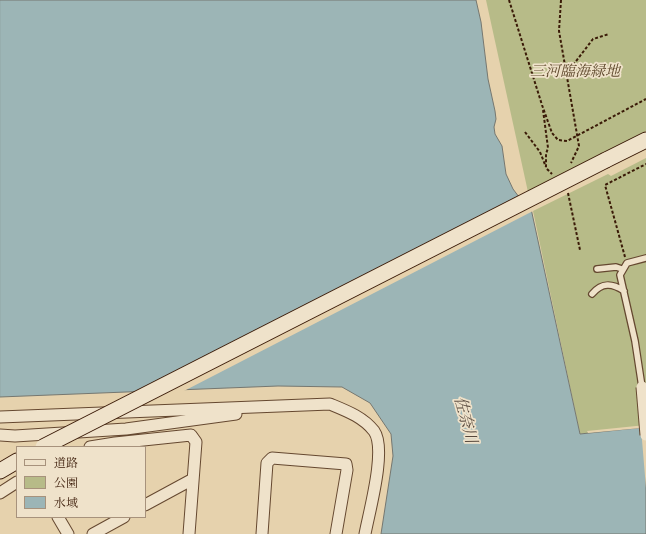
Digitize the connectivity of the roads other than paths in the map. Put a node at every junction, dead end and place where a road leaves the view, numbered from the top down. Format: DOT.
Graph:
graph roads {
  1 [pos="646,140"];
  2 [pos="646,258"];
  3 [pos="598,269"];
  4 [pos="622,269"];
  5 [pos="624,291"];
  6 [pos="592,294"];
  7 [pos="642,387"];
  8 [pos="309,404"];
  9 [pos="0,417"];
  10 [pos="646,435"];
  11 [pos="0,436"];
  12 [pos="44,446"];
  13 [pos="96,446"];
  14 [pos="16,462"];
  15 [pos="0,471"];
  16 [pos="194,479"];
  17 [pos="16,483"];
  18 [pos="0,493"];
  19 [pos="146,505"];
  20 [pos="59,518"];
  21 [pos="122,518"];
  22 [pos="68,534"];
  23 [pos="92,534"];
  24 [pos="189,534"];
  25 [pos="262,534"];
  26 [pos="336,534"];
  27 [pos="365,534"];
  1 -- 12 [label="street, bridge"];
  2 -- 4 [label="lane"];
  3 -- 4 [label="lane"];
  4 -- 5 [label="lane"];
  5 -- 6 [label="lane"];
  5 -- 7 [label="lane"];
  7 -- 10 [label="street, bridge"];
  8 -- 9 [label="street"];
  8 -- 11 [label="street"];
  8 -- 27 [label="street"];
  13 -- 16 [label="street"];
  14 -- 15 [label="street"];
  16 -- 19 [label="street"];
  16 -- 24 [label="street"];
  17 -- 18 [label="street"];
  20 -- 22 [label="street"];
  21 -- 23 [label="street"];
  25 -- 26 [label="street"];
}
